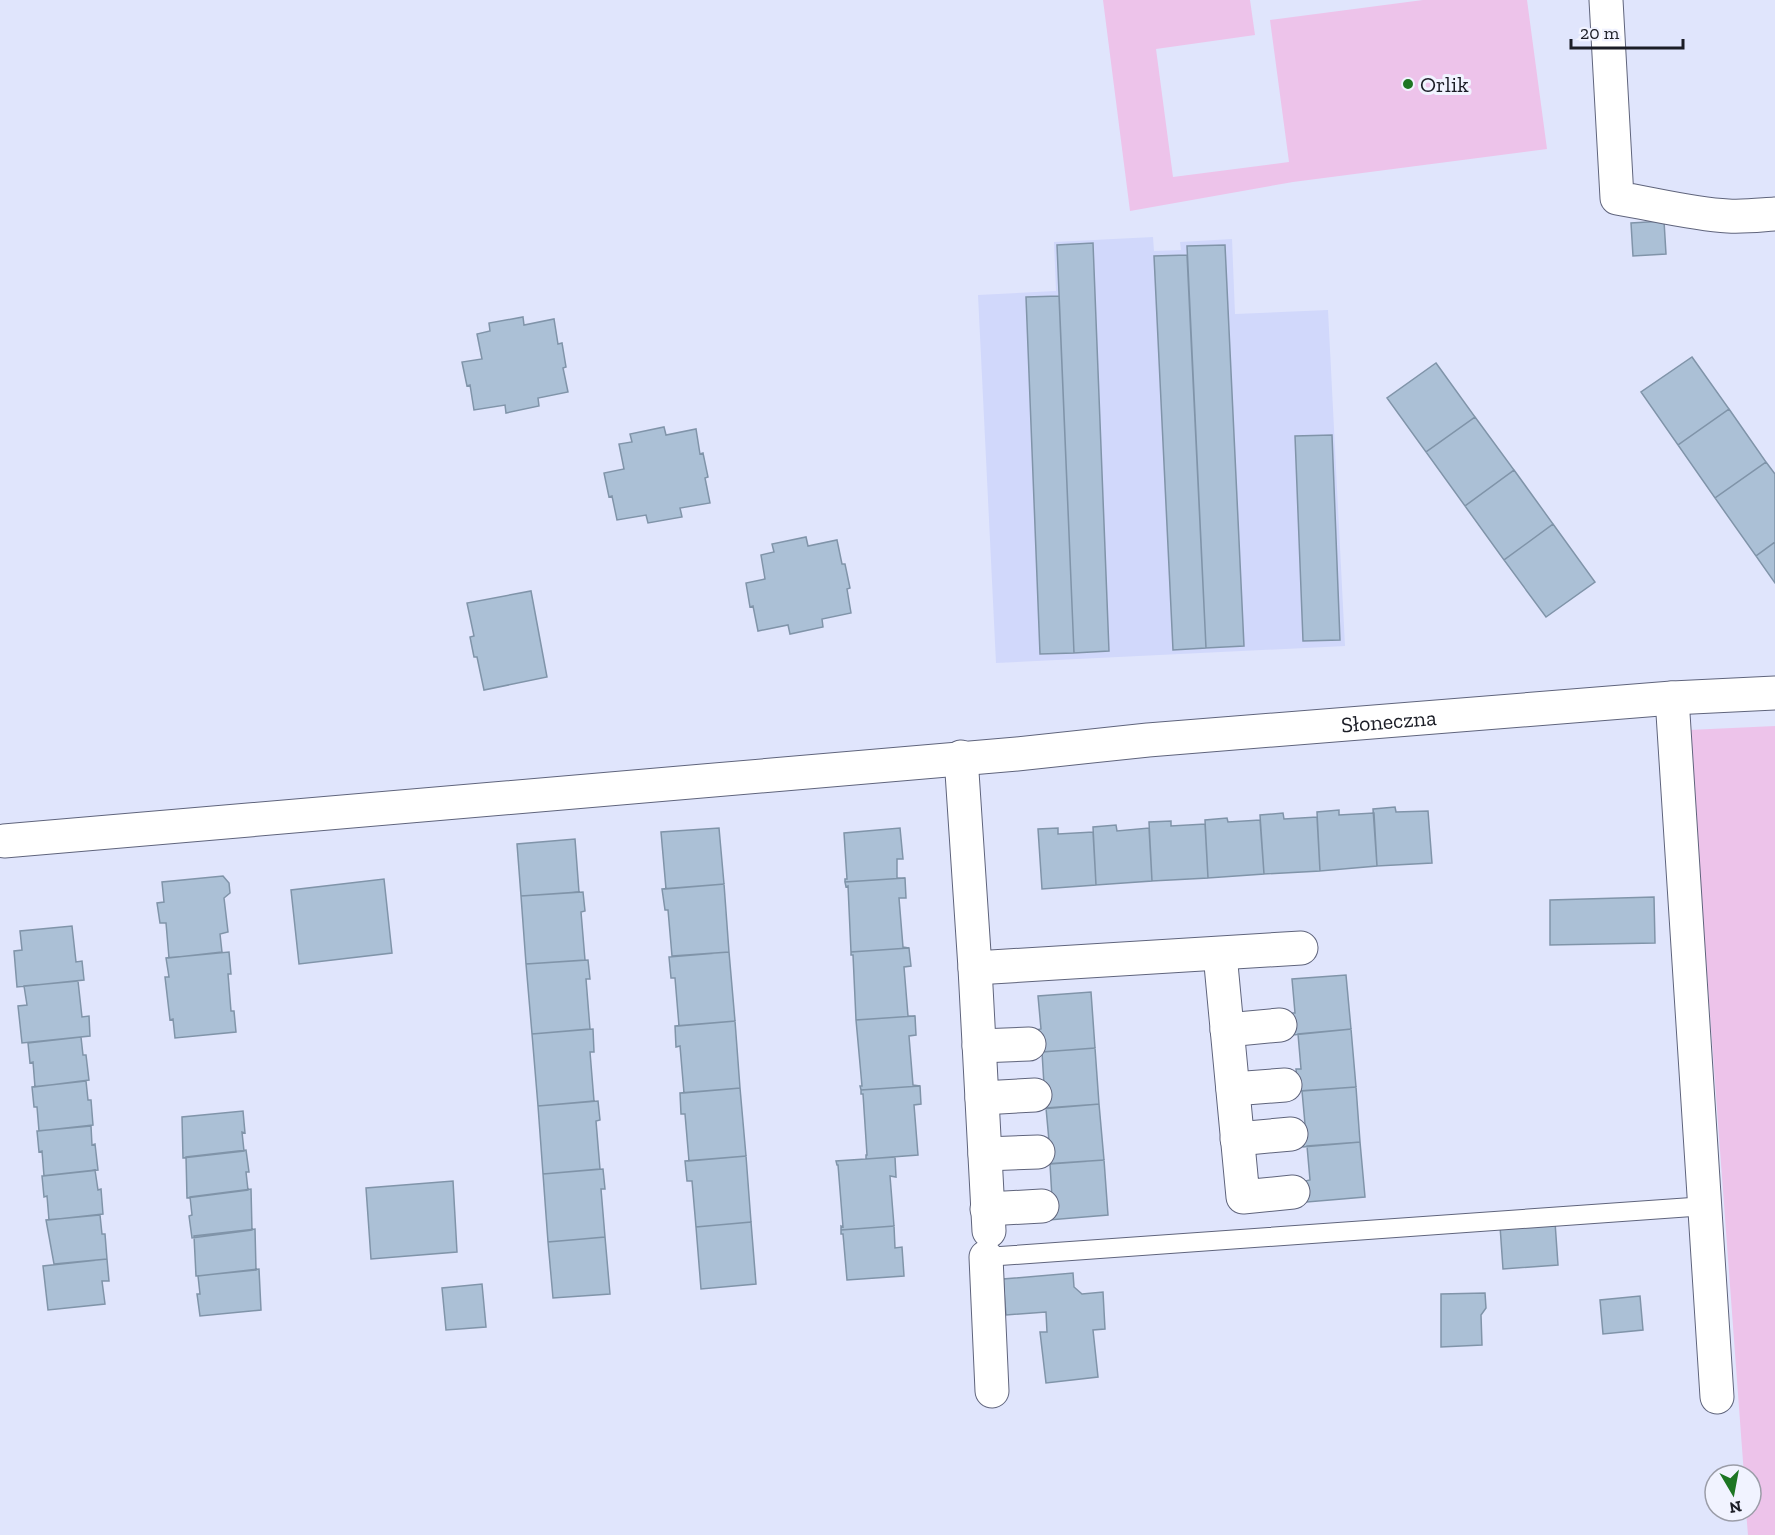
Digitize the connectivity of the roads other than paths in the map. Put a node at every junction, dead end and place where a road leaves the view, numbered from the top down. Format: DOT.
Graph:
graph roads {
  1 [pos="1606,0"];
  2 [pos="1775,214"];
  3 [pos="1775,693"];
  4 [pos="1672,698"];
  5 [pos="961,758"];
  6 [pos="4,841"];
  7 [pos="1301,948"];
  8 [pos="1220,954"];
  9 [pos="975,968"];
  10 [pos="1280,1025"];
  11 [pos="1227,1030"];
  12 [pos="1029,1044"];
  13 [pos="979,1046"];
  14 [pos="1285,1085"];
  15 [pos="1233,1089"];
  16 [pos="1035,1095"];
  17 [pos="982,1098"];
  18 [pos="1291,1134"];
  19 [pos="1238,1139"];
  20 [pos="1038,1152"];
  21 [pos="985,1154"];
  22 [pos="1293,1192"];
  23 [pos="1042,1206"];
  24 [pos="1706,1206"];
  25 [pos="987,1232"];
  26 [pos="992,1391"];
  27 [pos="1717,1397"];
  1 -- 2 [label="street"];
  3 -- 4 [label="street, Słoneczna"];
  4 -- 5 [label="street, Słoneczna"];
  4 -- 24 [label="street"];
  5 -- 6 [label="street, Słoneczna"];
  5 -- 9 [label="street"];
  7 -- 8 [label="street"];
  8 -- 9 [label="street"];
  8 -- 11 [label="street"];
  9 -- 13 [label="street"];
  10 -- 11 [label="street"];
  11 -- 15 [label="street"];
  12 -- 13 [label="street"];
  13 -- 17 [label="street"];
  14 -- 15 [label="street"];
  15 -- 19 [label="street"];
  16 -- 17 [label="street"];
  17 -- 21 [label="street"];
  18 -- 19 [label="street"];
  19 -- 22 [label="street"];
  20 -- 21 [label="street"];
  21 -- 25 [label="street"];
  23 -- 25 [label="street"];
  24 -- 25 [label="lane"];
  24 -- 27 [label="street"];
  25 -- 26 [label="street"];
}
